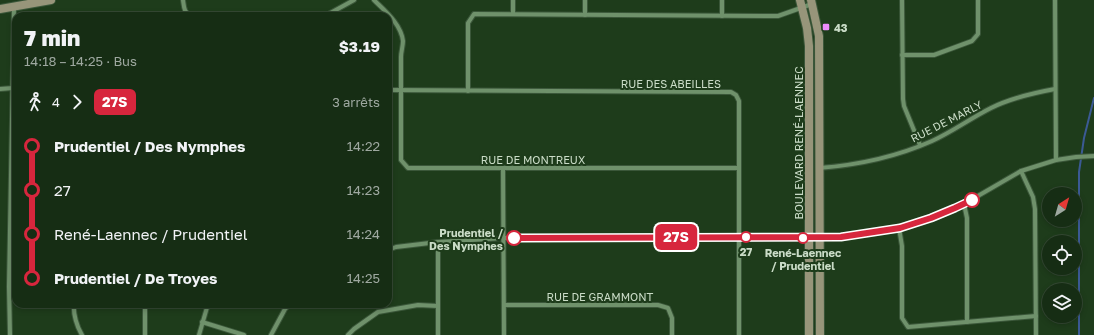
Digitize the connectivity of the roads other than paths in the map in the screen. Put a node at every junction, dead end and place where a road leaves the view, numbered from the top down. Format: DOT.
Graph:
graph roads {
  1 [pos="51,0"];
  2 [pos="183,0"];
  3 [pos="354,0"];
  4 [pos="374,0"];
  5 [pos="513,0"];
  6 [pos="585,0"];
  7 [pos="722,0"];
  8 [pos="902,0"];
  9 [pos="978,0"];
  10 [pos="1055,0"];
  11 [pos="811,2"];
  12 [pos="801,4"];
  13 [pos="14,7"];
  14 [pos="0,9"];
  15 [pos="14,12"];
  16 [pos="186,12"];
  17 [pos="332,12"];
  18 [pos="386,12"];
  19 [pos="512,14"];
  20 [pos="585,15"];
  21 [pos="722,16"];
  22 [pos="392,18"];
  23 [pos="902,55"];
  24 [pos="12,88"];
  25 [pos="0,89"];
  26 [pos="1055,89"];
  27 [pos="392,90"];
  28 [pos="402,90"];
  29 [pos="468,91"];
  30 [pos="920,145"];
  31 [pos="1094,156"];
  32 [pos="1056,160"];
  33 [pos="504,168"];
  34 [pos="739,168"];
  35 [pos="820,168"];
  36 [pos="1021,171"];
  37 [pos="964,204"];
  38 [pos="12,222"];
  39 [pos="900,228"];
  40 [pos="738,237"];
  41 [pos="504,238"];
  42 [pos="810,238"];
  43 [pos="820,238"];
  44 [pos="438,242"];
  45 [pos="392,248"];
  46 [pos="438,306"];
  47 [pos="504,306"];
  48 [pos="73,308"];
  49 [pos="145,308"];
  50 [pos="207,308"];
  51 [pos="286,308"];
  52 [pos="1036,316"];
  53 [pos="202,322"];
  54 [pos="967,322"];
  55 [pos="10,335"];
  56 [pos="82,335"];
  57 [pos="145,335"];
  58 [pos="198,335"];
  59 [pos="244,335"];
  60 [pos="270,335"];
  61 [pos="348,335"];
  62 [pos="438,335"];
  63 [pos="504,335"];
  64 [pos="672,335"];
  65 [pos="739,335"];
  66 [pos="809,335"];
  67 [pos="820,335"];
  68 [pos="1036,335"];
  1 -- 13 [label="street"];
  2 -- 16 [label="street"];
  3 -- 17 [label="street"];
  4 -- 18 [label="street, RUE DE MONTREUX"];
  5 -- 19 [label="street"];
  6 -- 20 [label="street"];
  7 -- 21 [label="street"];
  8 -- 23 [label="street"];
  9 -- 23 [label="street"];
  10 -- 26 [label="street"];
  11 -- 12 [label="street"];
  11 -- 35 [label="street, BOULEVARD RENÉ-LAENNEC"];
  12 -- 21 [label="street"];
  12 -- 42 [label="street, BOULEVARD RENÉ-LAENNEC"];
  13 -- 14 [label="street"];
  13 -- 15 [label="street"];
  19 -- 20 [label="street"];
  19 -- 29 [label="street"];
  20 -- 21 [label="street"];
  22 -- 28 [label="street, RUE DE MONTREUX"];
  23 -- 30 [label="street"];
  24 -- 25 [label="street"];
  26 -- 30 [label="street, RUE DE MARLY"];
  26 -- 32 [label="street"];
  27 -- 28 [label="street, RUE DES ABEILLES"];
  28 -- 29 [label="street, RUE DES ABEILLES"];
  28 -- 33 [label="street, RUE DE MONTREUX"];
  29 -- 34 [label="street, RUE DES ABEILLES"];
  30 -- 35 [label="street, RUE DE MARLY"];
  31 -- 32 [label="street"];
  32 -- 36 [label="street"];
  33 -- 34 [label="street, RUE DE MONTREUX"];
  33 -- 41 [label="street"];
  34 -- 40 [label="street, RUE DES ABEILLES"];
  35 -- 43 [label="street, BOULEVARD RENÉ-LAENNEC"];
  36 -- 37 [label="street"];
  36 -- 52 [label="street"];
  37 -- 39 [label="street"];
  37 -- 54 [label="street"];
  38 -- 55 [label="street"];
  39 -- 43 [label="street"];
  39 -- 54 [label="street"];
  40 -- 41 [label="street"];
  40 -- 42 [label="street"];
  40 -- 65 [label="street, RUE DES ABEILLES"];
  41 -- 44 [label="street"];
  41 -- 47 [label="street"];
  42 -- 43 [label="street"];
  42 -- 66 [label="street, BOULEVARD RENÉ-LAENNEC"];
  43 -- 67 [label="street, BOULEVARD RENÉ-LAENNEC"];
  44 -- 45 [label="street"];
  44 -- 46 [label="street"];
  46 -- 61 [label="street"];
  46 -- 62 [label="street"];
  47 -- 63 [label="street"];
  47 -- 64 [label="street, RUE DE GRAMMONT"];
  48 -- 56 [label="street"];
  49 -- 57 [label="street"];
  50 -- 53 [label="street"];
  51 -- 60 [label="street"];
  52 -- 54 [label="street"];
  52 -- 68 [label="street"];
  53 -- 58 [label="street"];
  53 -- 59 [label="street"];
}
